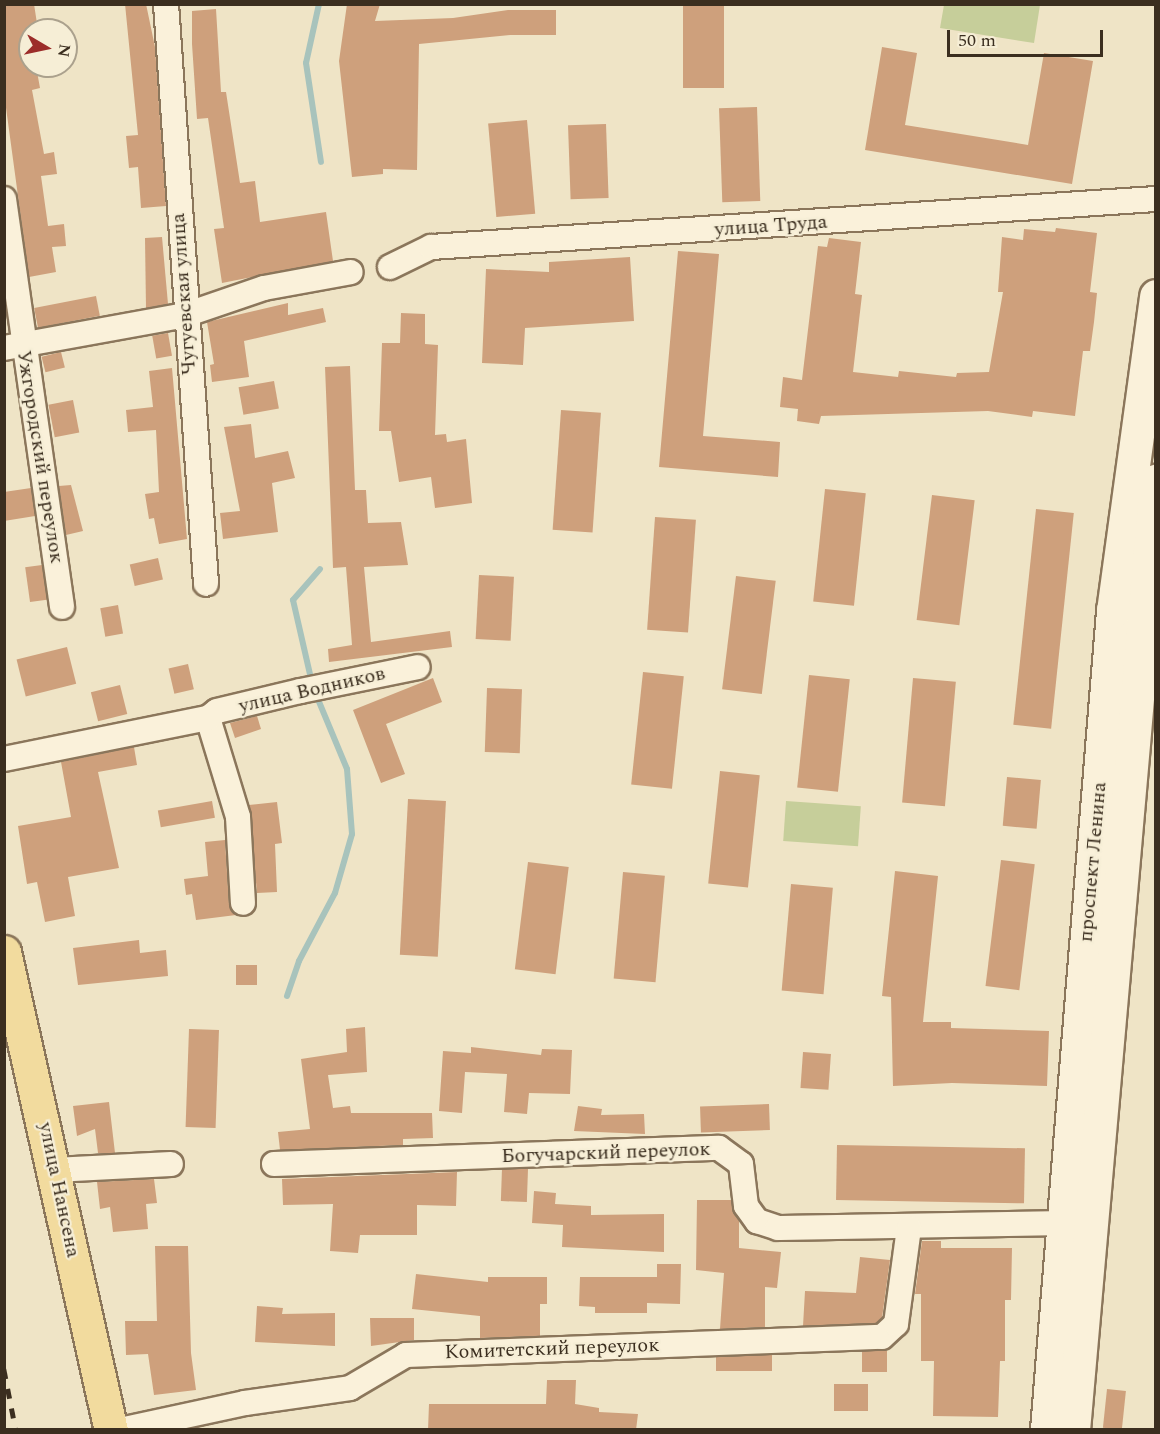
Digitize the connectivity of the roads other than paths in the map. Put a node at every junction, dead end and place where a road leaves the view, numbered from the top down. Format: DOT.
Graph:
graph roads {
  1 [pos="166,4"];
  2 [pos="4,199"];
  3 [pos="1155,199"];
  4 [pos="390,267"];
  5 [pos="351,272"];
  6 [pos="1155,296"];
  7 [pos="185,315"];
  8 [pos="14,346"];
  9 [pos="1155,490"];
  10 [pos="206,584"];
  11 [pos="62,607"];
  12 [pos="418,667"];
  13 [pos="208,717"];
  14 [pos="4,759"];
  15 [pos="243,903"];
  16 [pos="4,951"];
  17 [pos="171,1164"];
  18 [pos="274,1164"];
  19 [pos="54,1170"];
  20 [pos="1067,1223"];
  21 [pos="909,1228"];
  22 [pos="111,1430"];
  23 [pos="120,1430"];
  24 [pos="1047,1430"];
  25 [pos="1073,1430"];
  1 -- 7 [label="street, Чугуевская улица"];
  2 -- 8 [label="street, Ужгородский переулок"];
  3 -- 4 [label="street, улица Труда"];
  5 -- 7 [label="street"];
  6 -- 20 [label="main road, проспект Ленина"];
  7 -- 8 [label="street"];
  7 -- 10 [label="street, Чугуевская улица"];
  8 -- 11 [label="street, Ужгородский переулок"];
  9 -- 25 [label="main road, проспект Ленина"];
  12 -- 13 [label="street, улица Водников"];
  13 -- 14 [label="street, улица Водников"];
  13 -- 15 [label="street"];
  16 -- 19 [label="main road, улица Нансена"];
  17 -- 19 [label="street"];
  18 -- 21 [label="street, Богучарский переулок"];
  19 -- 22 [label="main road, улица Нансена"];
  20 -- 21 [label="street, Богучарский переулок"];
  20 -- 24 [label="main road, проспект Ленина"];
  21 -- 23 [label="street, Комитетский переулок"];
}
